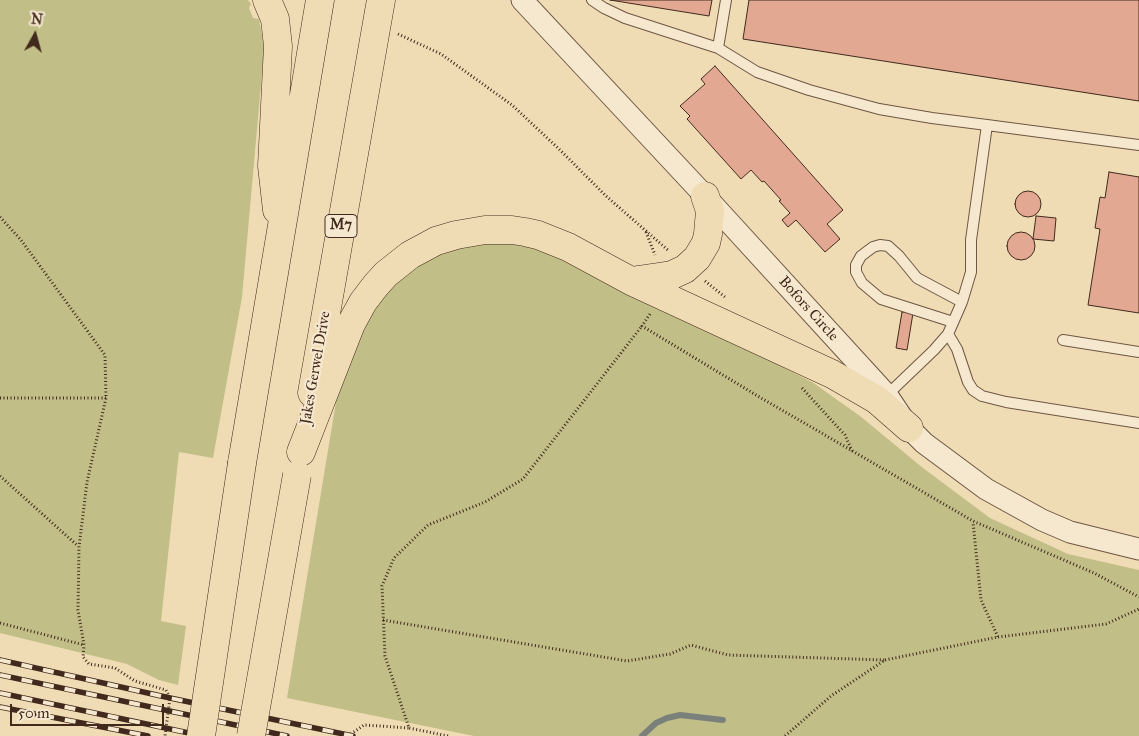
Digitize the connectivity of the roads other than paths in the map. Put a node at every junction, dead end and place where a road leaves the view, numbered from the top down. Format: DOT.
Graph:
graph roads {
  1 [pos="267,0"];
  2 [pos="320,0"];
  3 [pos="381,0"];
  4 [pos="522,0"];
  5 [pos="592,0"];
  6 [pos="726,0"];
  7 [pos="718,48"];
  8 [pos="987,125"];
  9 [pos="1139,145"];
  10 [pos="705,196"];
  11 [pos="281,236"];
  12 [pos="670,280"];
  13 [pos="962,302"];
  14 [pos="953,322"];
  15 [pos="948,334"];
  16 [pos="1063,340"];
  17 [pos="1139,352"];
  18 [pos="887,395"];
  19 [pos="1139,423"];
  20 [pos="909,428"];
  21 [pos="299,463"];
  22 [pos="1139,549"];
  23 [pos="201,736"];
  24 [pos="251,736"];
  1 -- 11 [label="highway"];
  2 -- 11 [label="highway"];
  3 -- 21 [label="highway, Jakes Gerwel Drive / M7"];
  4 -- 10 [label="street, Bofors Circle"];
  5 -- 7 [label="lane"];
  6 -- 7 [label="lane"];
  7 -- 8 [label="lane"];
  8 -- 9 [label="lane"];
  8 -- 13 [label="lane"];
  10 -- 12 [label="highway"];
  10 -- 18 [label="street, Bofors Circle"];
  11 -- 23 [label="highway, bridge"];
  12 -- 20 [label="highway"];
  12 -- 21 [label="highway"];
  13 -- 14 [label="lane"];
  13 -- 14 [label="lane"];
  14 -- 15 [label="lane"];
  15 -- 18 [label="lane"];
  15 -- 19 [label="lane"];
  16 -- 17 [label="lane"];
  18 -- 20 [label="street, Bofors Circle"];
  20 -- 22 [label="street, Bofors Circle"];
  21 -- 24 [label="highway, Jakes Gerwel Drive / M7, bridge"];
}
